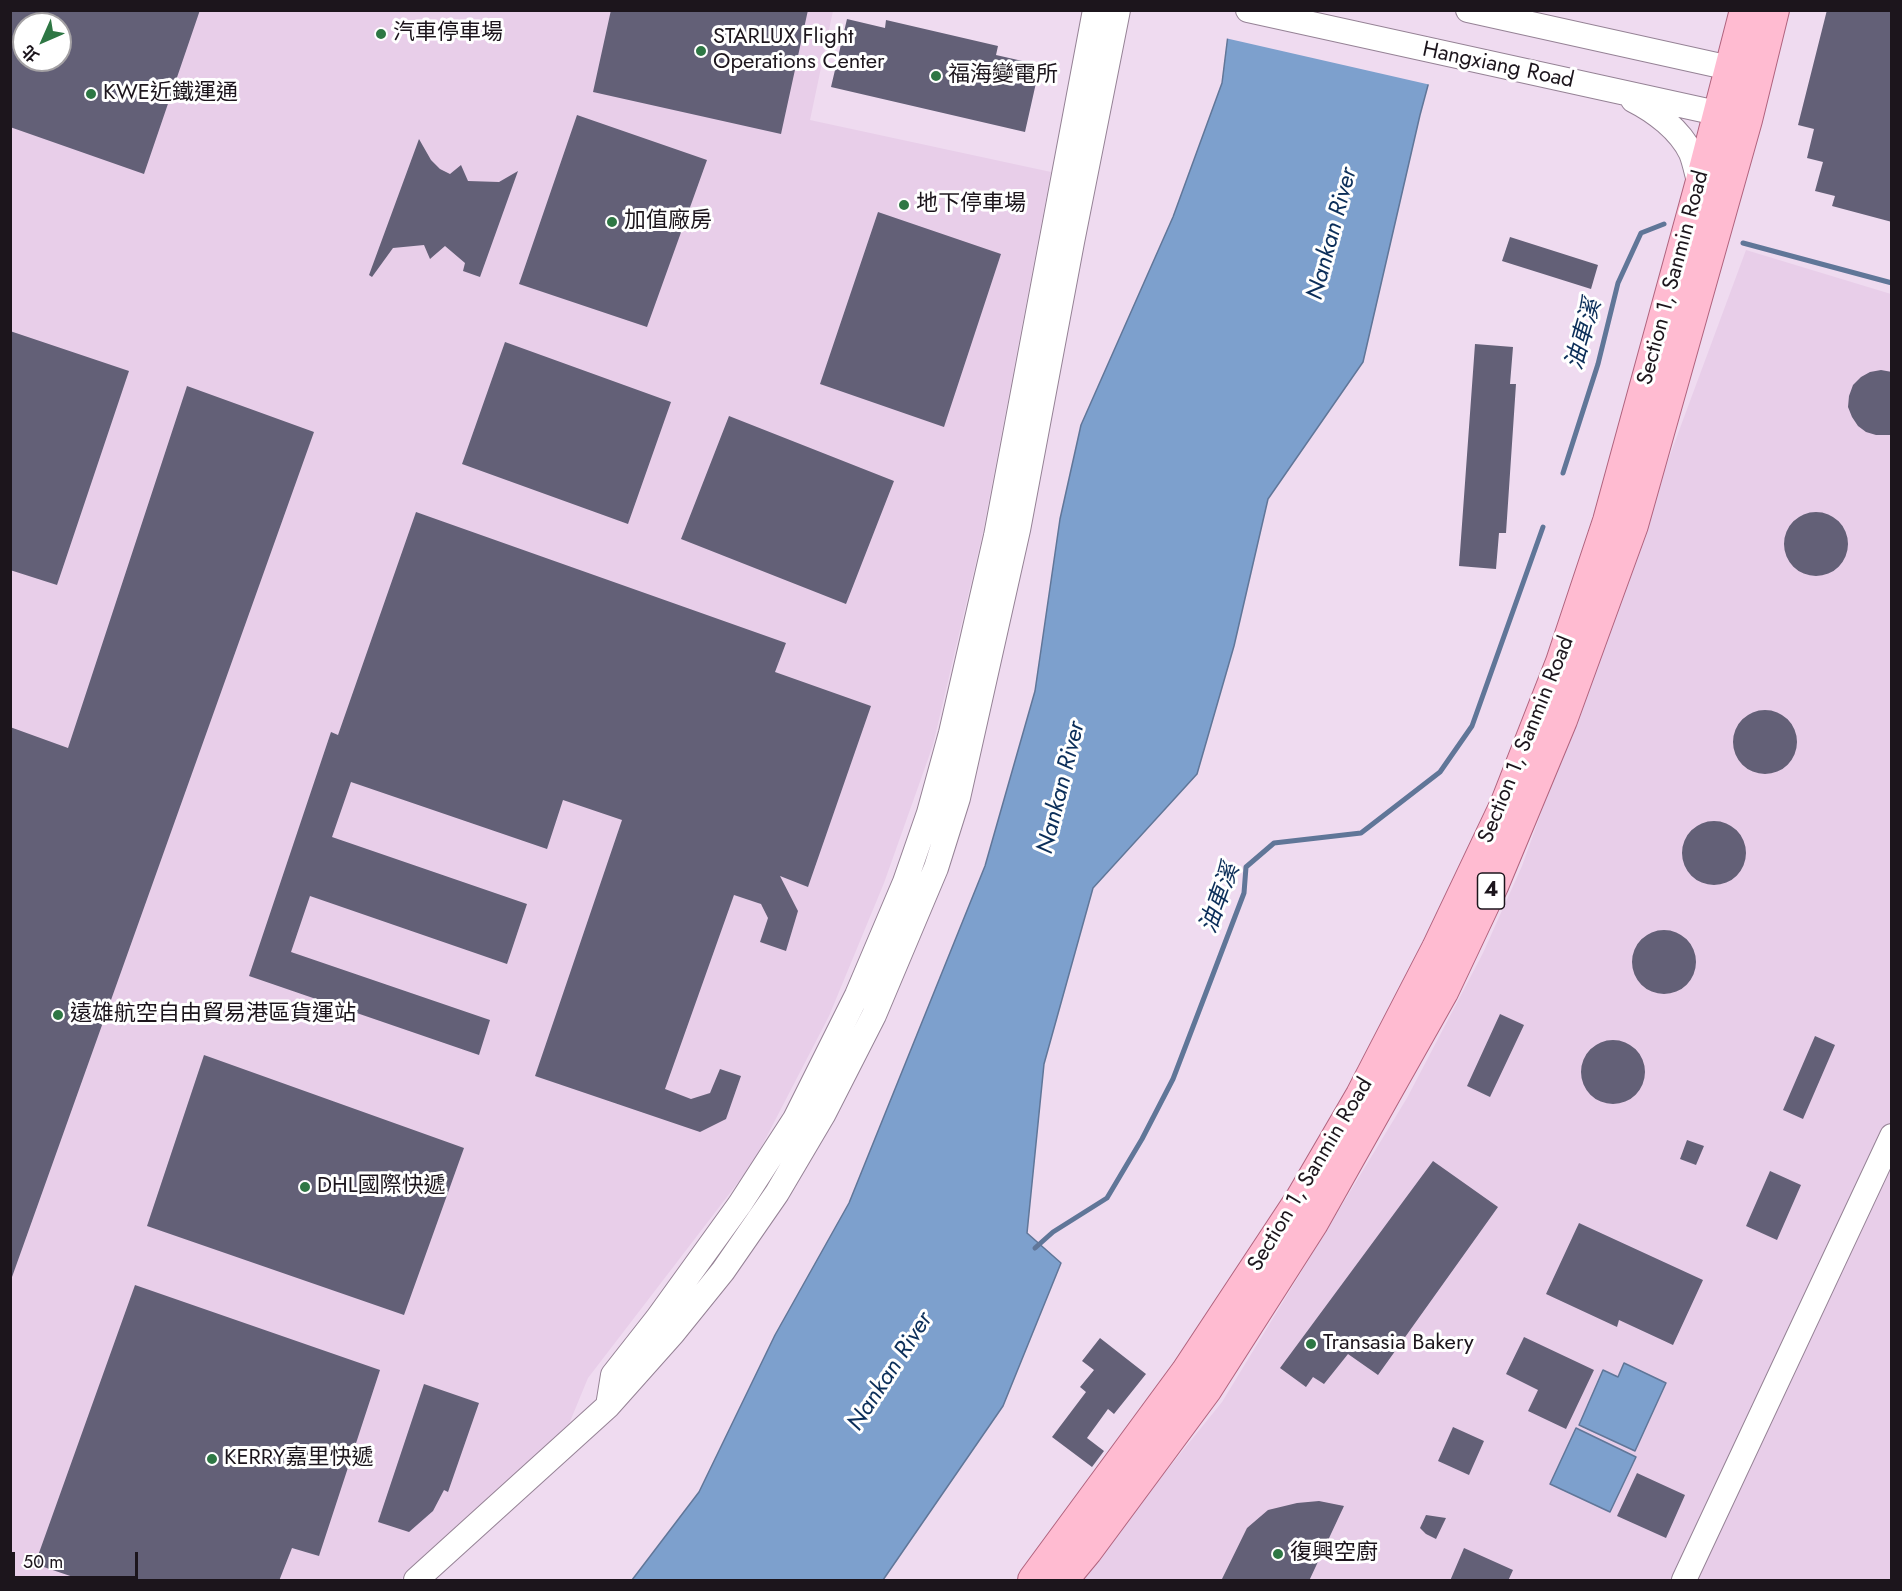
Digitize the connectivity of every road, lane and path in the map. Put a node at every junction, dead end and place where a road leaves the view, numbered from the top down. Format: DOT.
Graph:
graph roads {
  1 [pos="1095,10"];
  2 [pos="1118,10"];
  3 [pos="1248,10"];
  4 [pos="1468,10"];
  5 [pos="1744,10"];
  6 [pos="1774,10"];
  7 [pos="1730,67"];
  8 [pos="1759,75"];
  9 [pos="1612,90"];
  10 [pos="1718,112"];
  11 [pos="1747,120"];
  12 [pos="1700,185"];
  13 [pos="1892,1136"];
  14 [pos="608,1406"];
  15 [pos="416,1581"];
  16 [pos="1033,1581"];
  17 [pos="1063,1581"];
  18 [pos="1684,1581"];
  1 -- 14 [label="street"];
  2 -- 14 [label="street"];
  3 -- 9 [label="street, Hangxiang Road"];
  4 -- 7 [label="street"];
  5 -- 7 [label="main road, Section 1, Sanmin Road / 4"];
  6 -- 8 [label="main road, Section 1, Sanmin Road / 4"];
  7 -- 8 [label="street"];
  7 -- 10 [label="main road, Section 1, Sanmin Road / 4"];
  8 -- 11 [label="main road, Section 1, Sanmin Road / 4"];
  9 -- 10 [label="street, Hangxiang Road"];
  9 -- 12 [label="street"];
  10 -- 11 [label="street, Hangxiang Road"];
  10 -- 12 [label="main road, Section 1, Sanmin Road / 4"];
  11 -- 17 [label="main road, Section 1, Sanmin Road / 4"];
  12 -- 16 [label="main road, Section 1, Sanmin Road / 4"];
  13 -- 18 [label="street"];
  14 -- 15 [label="street"];
}
